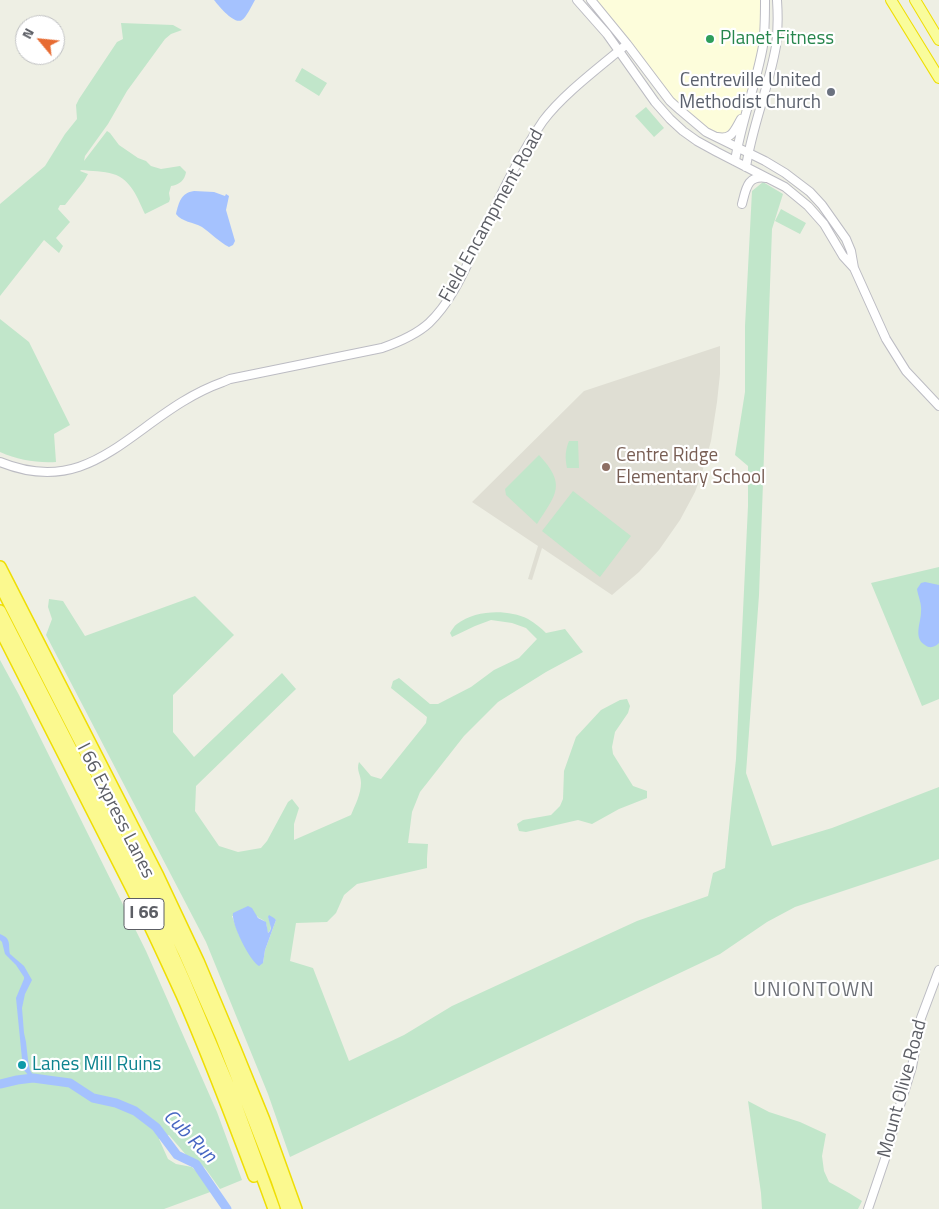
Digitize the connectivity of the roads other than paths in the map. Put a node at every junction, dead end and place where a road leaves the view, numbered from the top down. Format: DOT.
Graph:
graph roads {
  1 [pos="577,0"];
  2 [pos="591,0"];
  3 [pos="765,0"];
  4 [pos="777,0"];
  5 [pos="891,0"];
  6 [pos="915,0"];
  7 [pos="939,40"];
  8 [pos="627,44"];
  9 [pos="619,51"];
  10 [pos="939,78"];
  11 [pos="747,109"];
  12 [pos="715,137"];
  13 [pos="737,148"];
  14 [pos="748,153"];
  15 [pos="735,162"];
  16 [pos="746,167"];
  17 [pos="770,179"];
  18 [pos="742,204"];
  19 [pos="854,268"];
  20 [pos="939,406"];
  21 [pos="4,463"];
  22 [pos="0,567"];
  23 [pos="0,585"];
  24 [pos="0,611"];
  25 [pos="0,629"];
  26 [pos="939,970"];
  27 [pos="266,1209"];
  28 [pos="274,1209"];
  29 [pos="287,1209"];
  30 [pos="296,1209"];
  31 [pos="868,1209"];
  1 -- 9 [label="street"];
  2 -- 8 [label="street"];
  3 -- 11 [label="street"];
  4 -- 14 [label="street"];
  5 -- 10 [label="highway"];
  6 -- 7 [label="highway"];
  8 -- 9 [label="street, Field Encampment Road"];
  8 -- 12 [label="street"];
  9 -- 15 [label="street"];
  9 -- 21 [label="street, Field Encampment Road"];
  11 -- 12 [label="street"];
  11 -- 13 [label="street"];
  12 -- 13 [label="street"];
  13 -- 14 [label="street"];
  13 -- 15 [label="street"];
  14 -- 16 [label="street"];
  14 -- 19 [label="street"];
  15 -- 16 [label="street"];
  16 -- 17 [label="street"];
  17 -- 18 [label="street"];
  17 -- 19 [label="street"];
  19 -- 20 [label="street"];
  22 -- 30 [label="highway, I 66"];
  23 -- 29 [label="highway, I 66 Express Lanes"];
  24 -- 28 [label="highway, I 66 Express Lanes"];
  25 -- 27 [label="highway, I 66"];
  26 -- 31 [label="street, Mount Olive Road"];
}
